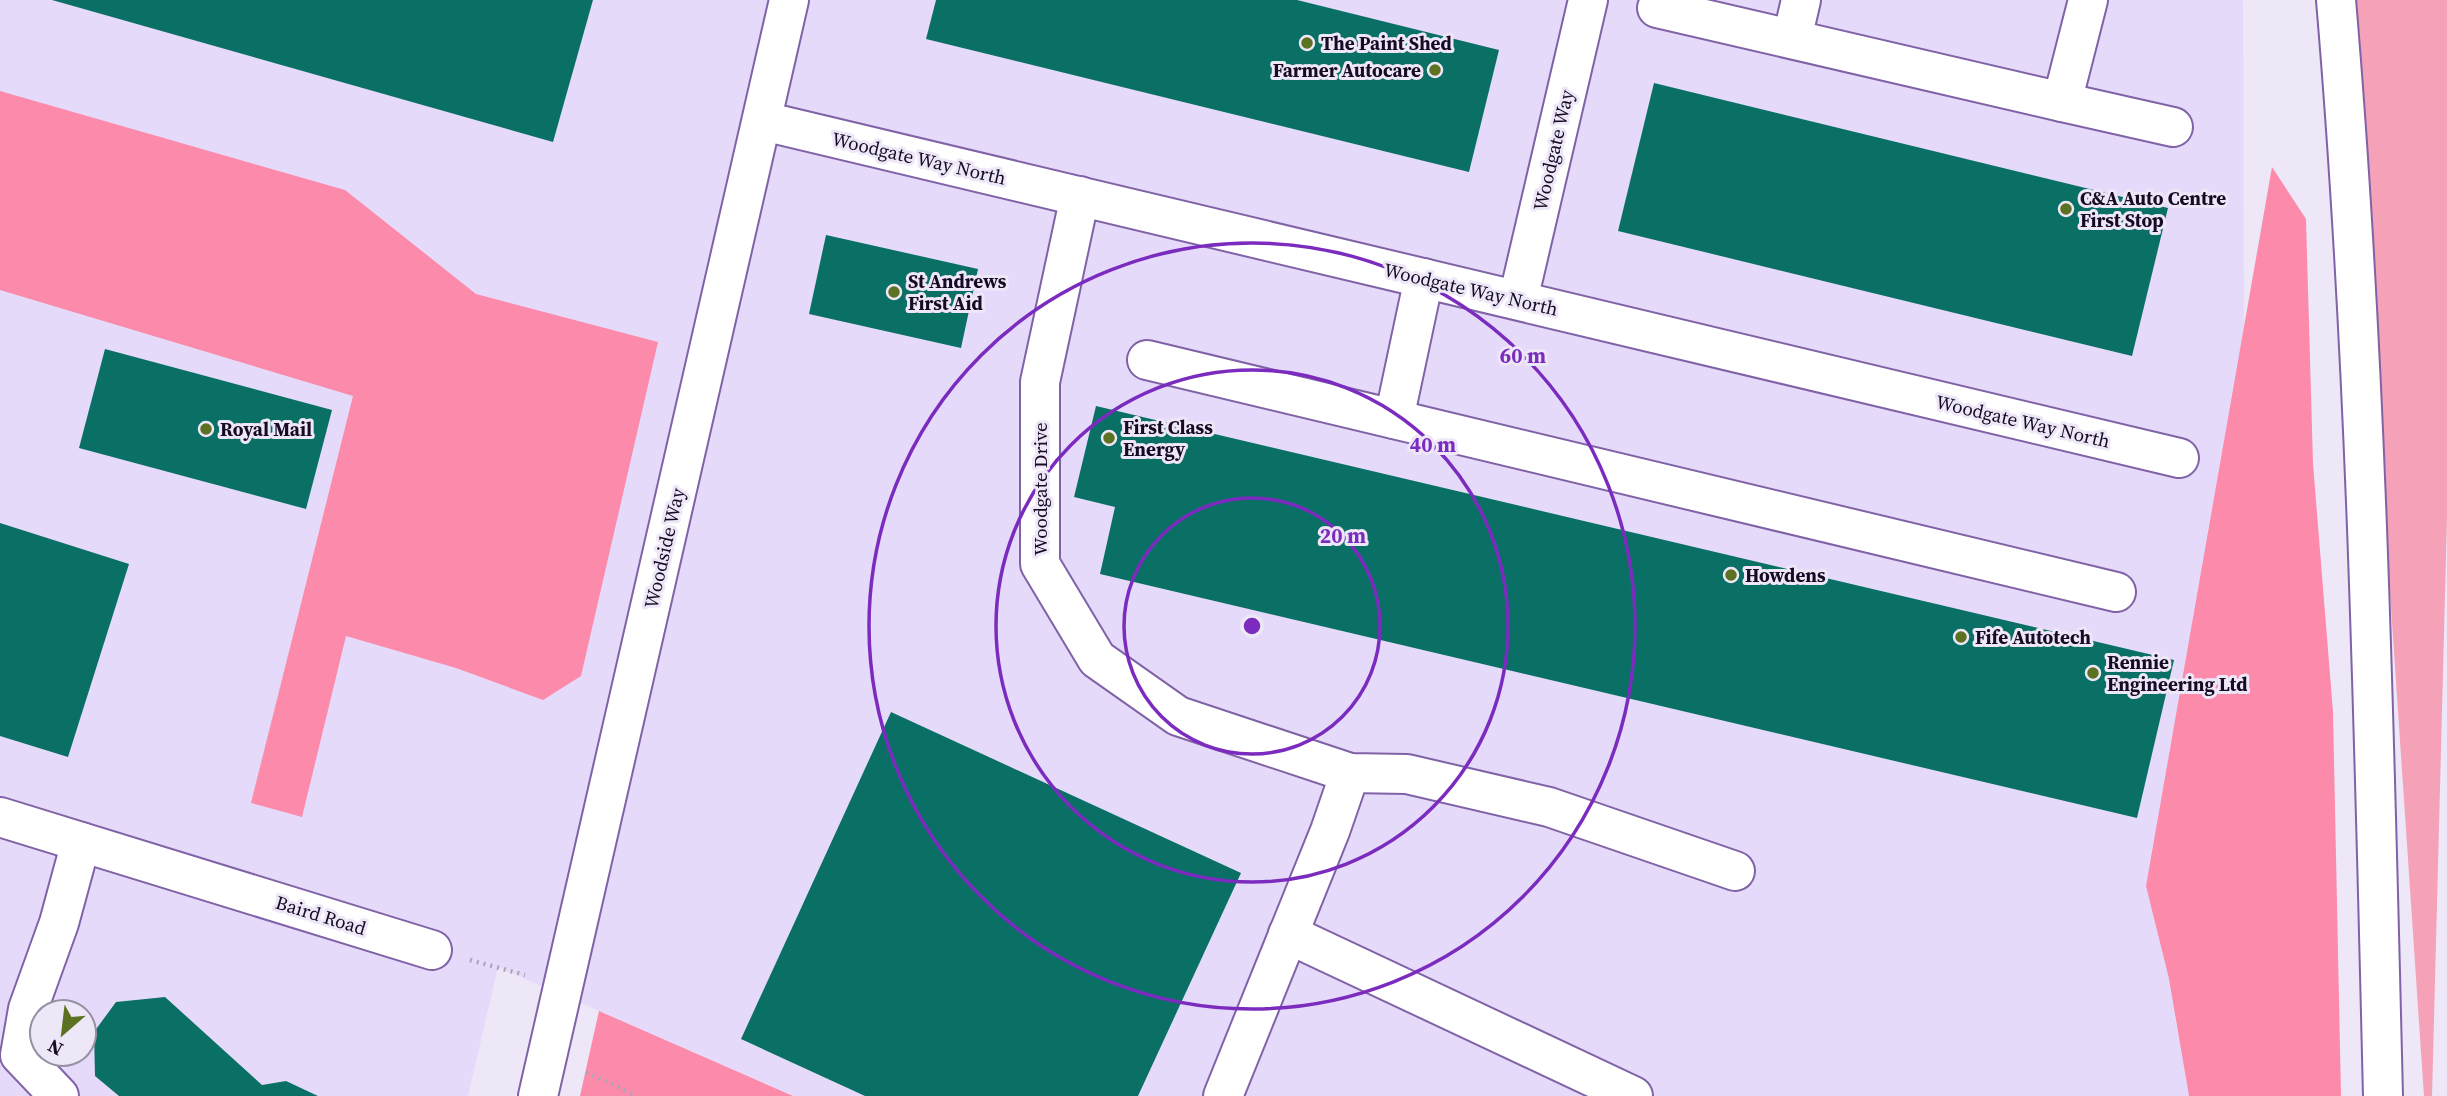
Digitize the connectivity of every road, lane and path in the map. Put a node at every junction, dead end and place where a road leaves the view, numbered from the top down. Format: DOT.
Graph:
graph roads {
  1 [pos="789,0"];
  2 [pos="1588,0"];
  3 [pos="1801,0"];
  4 [pos="2088,0"];
  5 [pos="2336,0"];
  6 [pos="1657,8"];
  7 [pos="1792,39"];
  8 [pos="2062,102"];
  9 [pos="763,121"];
  10 [pos="2173,127"];
  11 [pos="1080,196"];
  12 [pos="1424,278"];
  13 [pos="1518,300"];
  14 [pos="1147,360"];
  15 [pos="1394,419"];
  16 [pos="2179,458"];
  17 [pos="2116,592"];
  18 [pos="1350,773"];
  19 [pos="0,817"];
  20 [pos="82,842"];
  21 [pos="1735,871"];
  22 [pos="1288,934"];
  23 [pos="432,950"];
  24 [pos="562,984"];
  25 [pos="14,1004"];
  26 [pos="586,1072"];
  27 [pos="59,1096"];
  28 [pos="538,1096"];
  29 [pos="638,1096"];
  30 [pos="1223,1096"];
  31 [pos="1633,1096"];
  32 [pos="2383,1096"];
  1 -- 9 [label="main road, Woodside Way"];
  2 -- 13 [label="main road, Woodgate Way"];
  3 -- 7 [label="main road"];
  4 -- 8 [label="main road"];
  5 -- 32 [label="main road"];
  6 -- 7 [label="main road"];
  7 -- 8 [label="main road"];
  8 -- 10 [label="main road"];
  9 -- 11 [label="main road, Woodgate Way North"];
  9 -- 24 [label="main road, Woodside Way"];
  11 -- 12 [label="main road, Woodgate Way North"];
  11 -- 18 [label="main road, Woodgate Drive"];
  12 -- 13 [label="main road, Woodgate Way North"];
  12 -- 15 [label="main road"];
  13 -- 16 [label="main road, Woodgate Way North"];
  14 -- 15 [label="main road"];
  15 -- 17 [label="main road"];
  18 -- 21 [label="main road, Woodgate Drive"];
  18 -- 22 [label="main road"];
  19 -- 20 [label="main road, Baird Road"];
  20 -- 23 [label="main road, Baird Road"];
  20 -- 25 [label="main road"];
  22 -- 30 [label="main road"];
  22 -- 31 [label="main road"];
  23 -- 24 [label="path"];
  24 -- 28 [label="main road, Woodside Way"];
  25 -- 27 [label="main road"];
  26 -- 29 [label="path"];
}
